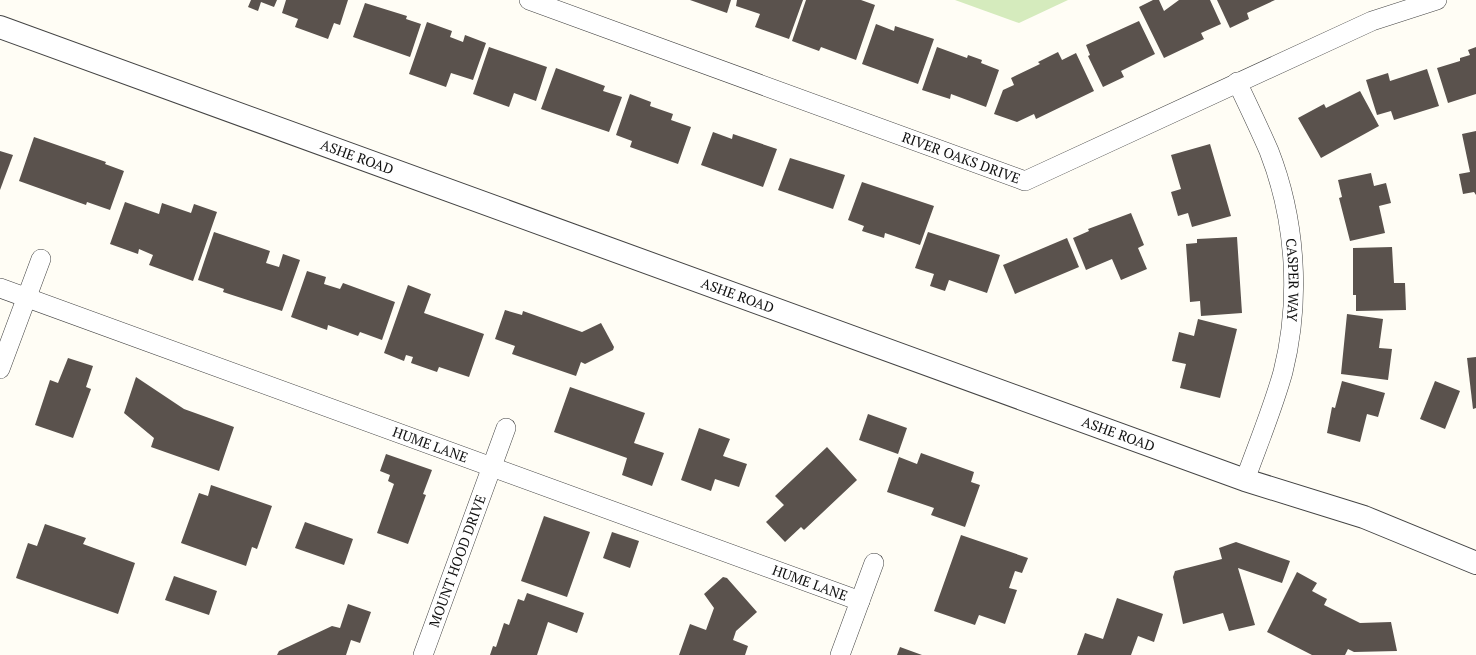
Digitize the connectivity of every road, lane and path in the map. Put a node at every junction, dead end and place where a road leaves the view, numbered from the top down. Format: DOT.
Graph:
graph roads {
  1 [pos="529,0"];
  2 [pos="1437,0"];
  3 [pos="0,27"];
  4 [pos="1237,82"];
  5 [pos="41,259"];
  6 [pos="0,288"];
  7 [pos="26,298"];
  8 [pos="0,369"];
  9 [pos="506,428"];
  10 [pos="492,467"];
  11 [pos="1245,480"];
  12 [pos="874,563"];
  13 [pos="1476,563"];
  14 [pos="860,601"];
  15 [pos="423,655"];
  16 [pos="840,655"];
  1 -- 4 [label="street, RIVER OAKS DRIVE"];
  2 -- 4 [label="street, RIVER OAKS DRIVE"];
  3 -- 11 [label="street, ASHE ROAD"];
  4 -- 11 [label="street, CASPER WAY"];
  5 -- 7 [label="street"];
  6 -- 7 [label="street, HUME LANE"];
  7 -- 8 [label="street"];
  7 -- 10 [label="street, HUME LANE"];
  9 -- 10 [label="street, MOUNT HOOD DRIVE"];
  10 -- 14 [label="street, HUME LANE"];
  10 -- 15 [label="street, MOUNT HOOD DRIVE"];
  11 -- 13 [label="street, ASHE ROAD"];
  12 -- 14 [label="street"];
  14 -- 16 [label="street"];
}
